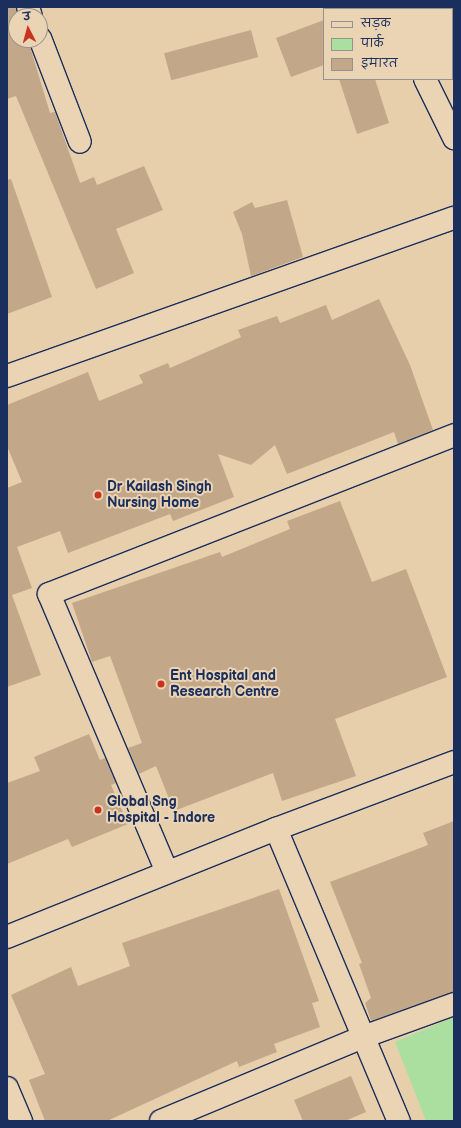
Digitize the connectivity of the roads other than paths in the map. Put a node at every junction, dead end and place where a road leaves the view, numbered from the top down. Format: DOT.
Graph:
graph roads {
  1 [pos="44,48"];
  2 [pos="425,80"];
  3 [pos="454,138"];
  4 [pos="80,142"];
  5 [pos="454,218"];
  6 [pos="7,376"];
  7 [pos="454,435"];
  8 [pos="454,762"];
  9 [pos="276,829"];
  10 [pos="168,872"];
  11 [pos="7,938"];
  12 [pos="454,1004"];
  13 [pos="363,1037"];
  14 [pos="7,1088"];
  15 [pos="197,1114"];
  16 [pos="20,1121"];
  17 [pos="161,1121"];
  18 [pos="398,1121"];
  1 -- 4 [label="street"];
  2 -- 3 [label="street"];
  5 -- 6 [label="street"];
  7 -- 10 [label="street"];
  8 -- 9 [label="street"];
  9 -- 10 [label="street"];
  9 -- 13 [label="street"];
  10 -- 11 [label="street"];
  12 -- 13 [label="street"];
  13 -- 15 [label="street"];
  13 -- 18 [label="street"];
  14 -- 16 [label="street"];
  15 -- 17 [label="street"];
}
